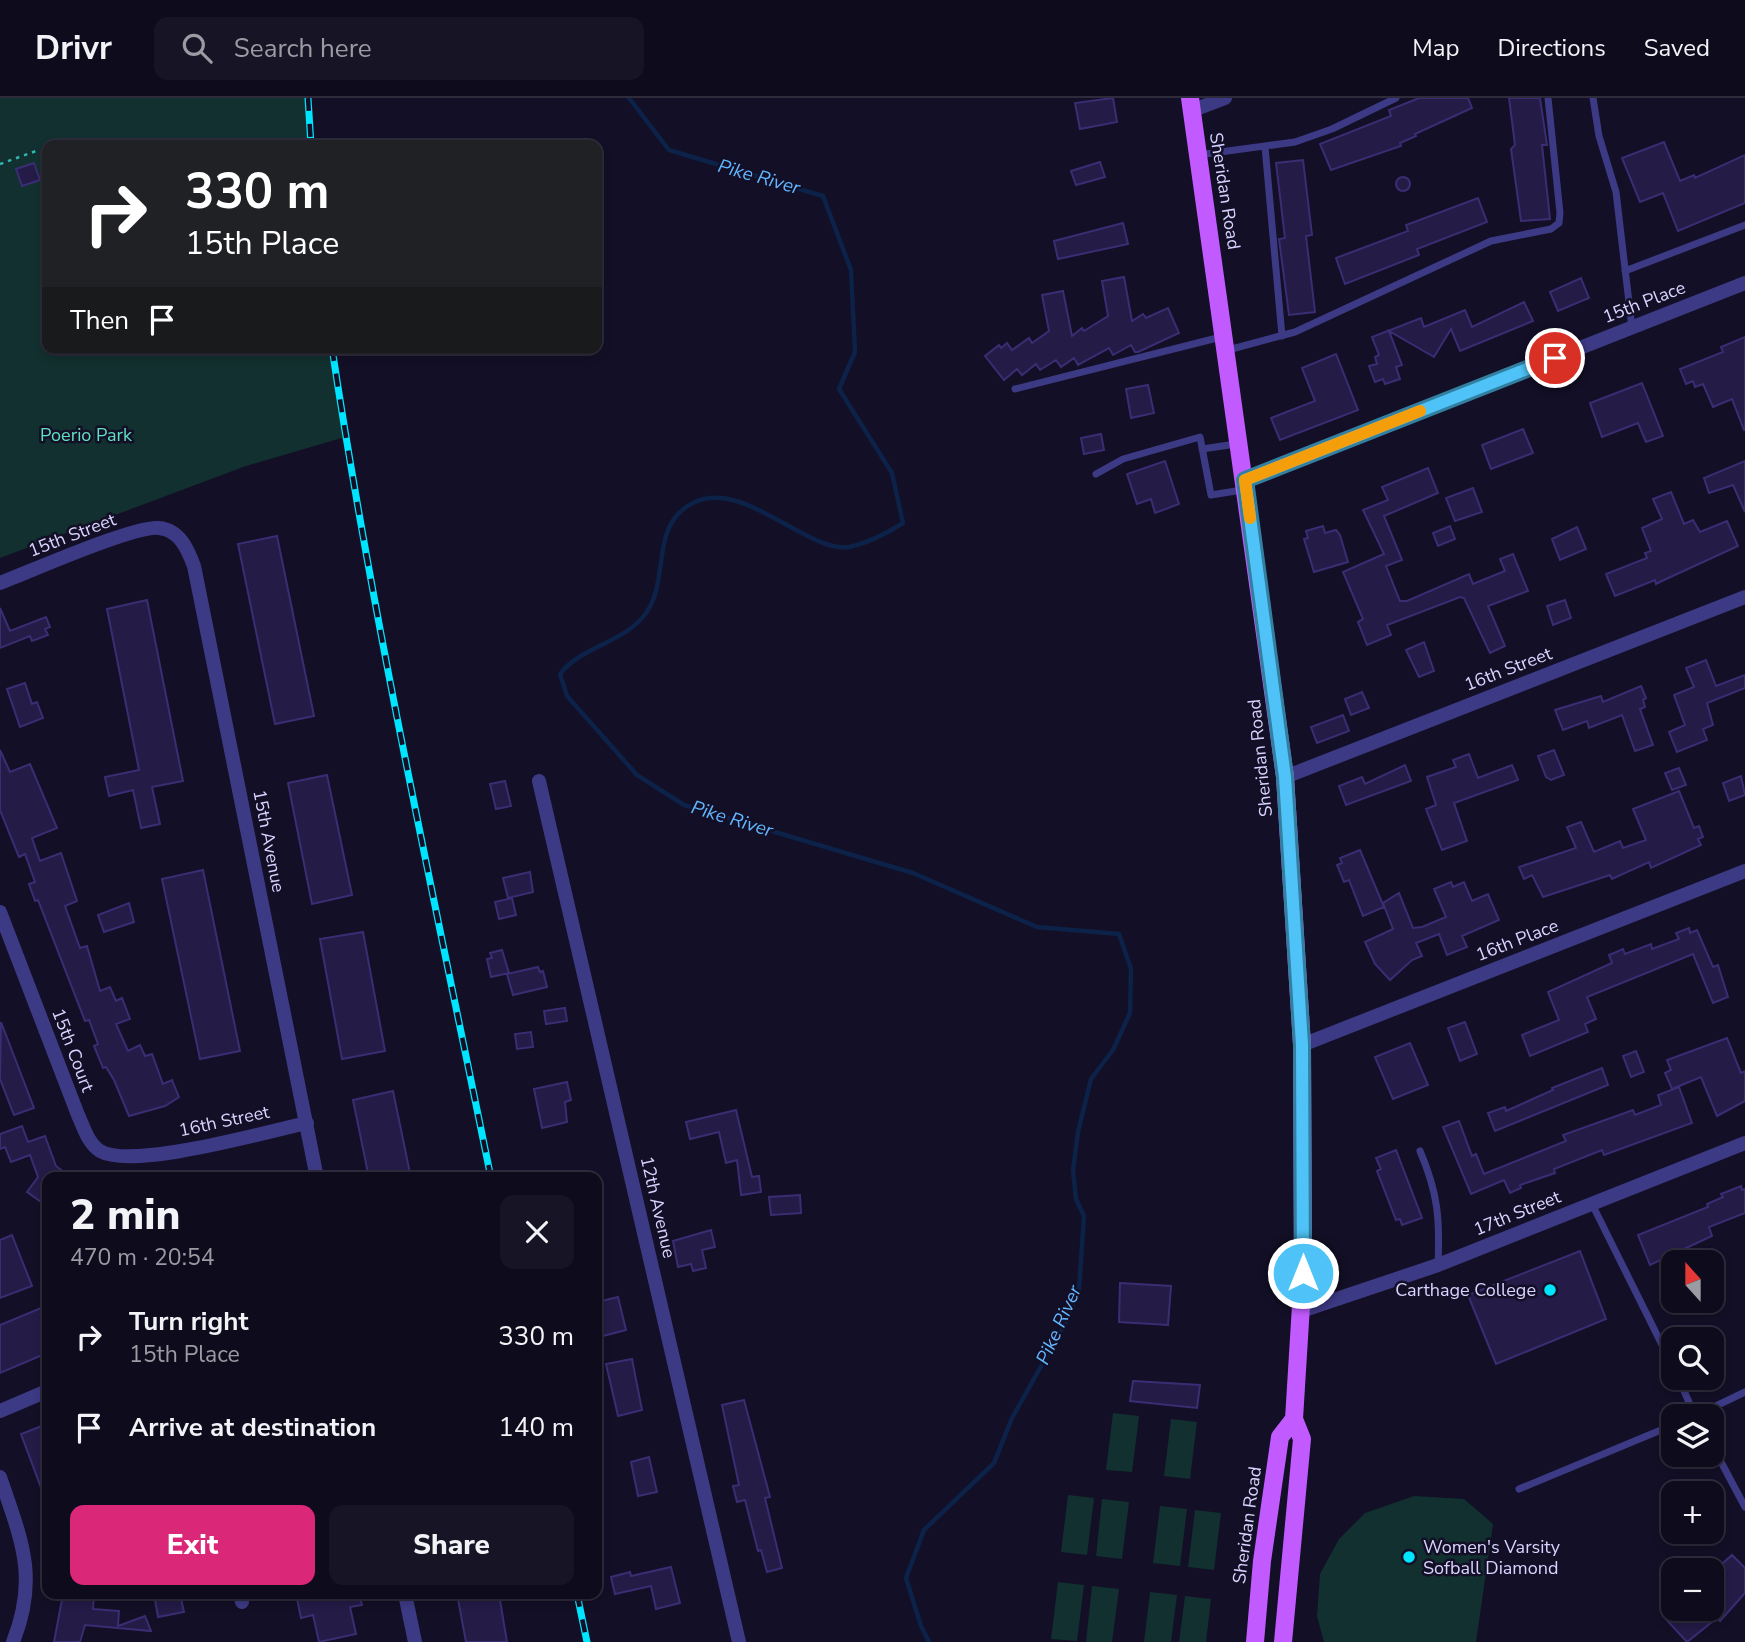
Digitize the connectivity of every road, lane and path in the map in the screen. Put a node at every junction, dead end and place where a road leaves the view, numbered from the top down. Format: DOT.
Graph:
graph roads {
  1 [pos="1225,98"];
  2 [pos="1396,98"];
  3 [pos="1548,98"];
  4 [pos="1593,98"];
  5 [pos="1191,104"];
  6 [pos="1265,147"];
  7 [pos="36,151"];
  8 [pos="1198,155"];
  9 [pos="0,164"];
  10 [pos="1745,225"];
  11 [pos="1625,271"];
  12 [pos="1745,283"];
  13 [pos="1632,328"];
  14 [pos="1282,336"];
  15 [pos="1227,343"];
  16 [pos="1015,389"];
  17 [pos="1240,443"];
  18 [pos="1202,449"];
  19 [pos="1096,474"];
  20 [pos="1246,485"];
  21 [pos="160,528"];
  22 [pos="0,583"];
  23 [pos="1745,597"];
  24 [pos="1285,777"];
  25 [pos="540,781"];
  26 [pos="1745,871"];
  27 [pos="0,912"];
  28 [pos="1302,1045"];
  29 [pos="307,1123"];
  30 [pos="1745,1143"];
  31 [pos="1420,1151"];
  32 [pos="149,1156"];
  33 [pos="316,1172"];
  34 [pos="1592,1204"];
  35 [pos="1438,1265"];
  36 [pos="1301,1311"];
  37 [pos="1661,1343"];
  38 [pos="1745,1392"];
  39 [pos="42,1393"];
  40 [pos="1720,1404"];
  41 [pos="0,1410"];
  42 [pos="1294,1419"];
  43 [pos="1661,1430"];
  44 [pos="1723,1467"];
  45 [pos="0,1477"];
  46 [pos="1519,1489"];
  47 [pos="1745,1507"];
  48 [pos="406,1599"];
  49 [pos="13,1642"];
  50 [pos="415,1642"];
  51 [pos="739,1642"];
  52 [pos="1255,1642"];
  53 [pos="1283,1642"];
  1 -- 5 [label="street"];
  2 -- 6 [label="lane"];
  3 -- 14 [label="lane"];
  4 -- 11 [label="lane"];
  5 -- 8 [label="main road, Sheridan Road"];
  6 -- 8 [label="lane"];
  6 -- 14 [label="lane"];
  7 -- 9 [label="path"];
  8 -- 15 [label="main road, Sheridan Road"];
  10 -- 11 [label="lane"];
  11 -- 13 [label="lane"];
  12 -- 13 [label="street, 15th Place"];
  13 -- 20 [label="street, 15th Place"];
  14 -- 15 [label="lane"];
  15 -- 16 [label="lane"];
  15 -- 17 [label="main road, Sheridan Road"];
  17 -- 18 [label="lane"];
  17 -- 20 [label="main road, Sheridan Road"];
  18 -- 19 [label="lane"];
  18 -- 20 [label="lane"];
  20 -- 24 [label="main road, Sheridan Road"];
  21 -- 22 [label="street, 15th Street"];
  21 -- 29 [label="street, 15th Avenue"];
  23 -- 24 [label="street, 16th Street"];
  24 -- 28 [label="main road, Sheridan Road"];
  25 -- 51 [label="street, 12th Avenue"];
  26 -- 28 [label="street, 16th Place"];
  27 -- 32 [label="street, 15th Court"];
  28 -- 36 [label="main road, Sheridan Road"];
  29 -- 32 [label="street, 16th Street"];
  29 -- 33 [label="street, 15th Avenue"];
  30 -- 34 [label="street, 17th Street"];
  31 -- 35 [label="lane"];
  34 -- 35 [label="street, 17th Street"];
  34 -- 37 [label="lane"];
  35 -- 36 [label="street, 17th Street"];
  36 -- 42 [label="main road, Sheridan Road"];
  38 -- 40 [label="lane"];
  39 -- 41 [label="street"];
  42 -- 52 [label="main road, Sheridan Road"];
  42 -- 53 [label="main road, Sheridan Road"];
  43 -- 46 [label="lane"];
  44 -- 47 [label="lane"];
  45 -- 49 [label="street"];
  48 -- 50 [label="street"];
}
